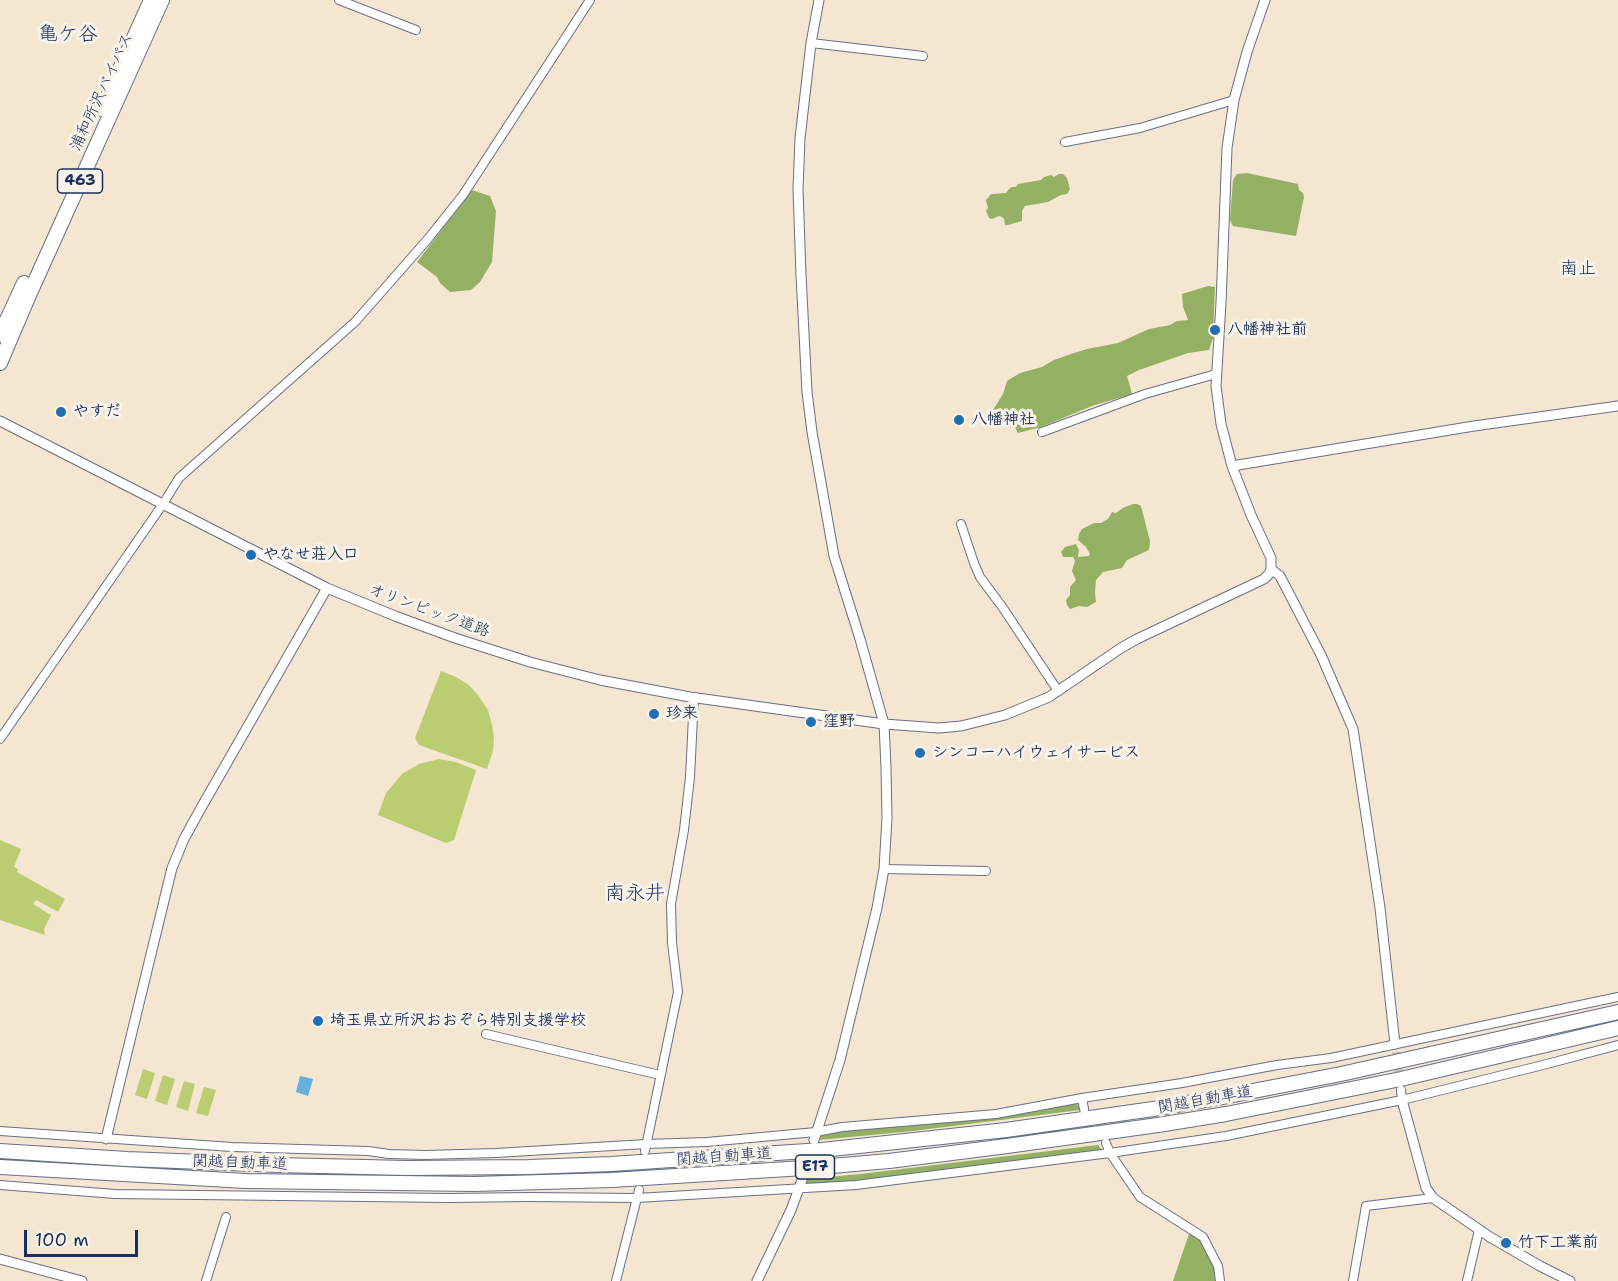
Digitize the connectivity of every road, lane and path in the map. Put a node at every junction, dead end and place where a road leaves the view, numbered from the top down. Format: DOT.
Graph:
graph roads {
  1 [pos="151,0"];
  2 [pos="162,0"];
  3 [pos="339,0"];
  4 [pos="590,0"];
  5 [pos="819,0"];
  6 [pos="1265,0"];
  7 [pos="416,30"];
  8 [pos="811,43"];
  9 [pos="923,56"];
  10 [pos="1234,100"];
  11 [pos="1065,142"];
  12 [pos="0,335"];
  13 [pos="0,363"];
  14 [pos="1216,374"];
  15 [pos="1618,406"];
  16 [pos="0,421"];
  17 [pos="1042,432"];
  18 [pos="1232,466"];
  19 [pos="163,504"];
  20 [pos="961,524"];
  21 [pos="1271,569"];
  22 [pos="327,588"];
  23 [pos="1058,691"];
  24 [pos="694,698"];
  25 [pos="884,724"];
  26 [pos="0,739"];
  27 [pos="884,869"];
  28 [pos="986,871"];
  29 [pos="1618,997"];
  30 [pos="1618,1012"];
  31 [pos="1618,1028"];
  32 [pos="486,1034"];
  33 [pos="1618,1045"];
  34 [pos="1395,1048"];
  35 [pos="660,1075"];
  36 [pos="1402,1095"];
  37 [pos="1082,1098"];
  38 [pos="1084,1109"];
  39 [pos="0,1131"];
  40 [pos="815,1136"];
  41 [pos="106,1139"];
  42 [pos="1106,1143"];
  43 [pos="645,1148"];
  44 [pos="0,1151"];
  45 [pos="1110,1153"];
  46 [pos="0,1167"];
  47 [pos="801,1184"];
  48 [pos="0,1185"];
  49 [pos="638,1194"];
  50 [pos="1433,1198"];
  51 [pos="226,1217"];
  52 [pos="1479,1230"];
  53 [pos="0,1258"];
  54 [pos="82,1281"];
  55 [pos="206,1281"];
  56 [pos="616,1281"];
  57 [pos="757,1281"];
  58 [pos="1220,1281"];
  59 [pos="1353,1281"];
  60 [pos="1467,1281"];
  61 [pos="1570,1281"];
  1 -- 12 [label="highway, 浦和所沢バイパス / 463"];
  2 -- 13 [label="highway, 浦和所沢バイパス / 463"];
  3 -- 7 [label="street"];
  4 -- 19 [label="street"];
  5 -- 8 [label="street"];
  6 -- 10 [label="street"];
  8 -- 9 [label="street"];
  8 -- 25 [label="street"];
  10 -- 11 [label="street"];
  10 -- 14 [label="street"];
  14 -- 17 [label="street"];
  14 -- 18 [label="street"];
  15 -- 18 [label="street"];
  16 -- 19 [label="street, オリンピック道路"];
  18 -- 21 [label="street"];
  19 -- 22 [label="street, オリンピック道路"];
  19 -- 26 [label="street"];
  20 -- 23 [label="street"];
  21 -- 23 [label="street, オリンピック道路"];
  21 -- 34 [label="street"];
  22 -- 24 [label="street, オリンピック道路"];
  22 -- 41 [label="street"];
  23 -- 25 [label="street, オリンピック道路"];
  24 -- 25 [label="street, オリンピック道路"];
  24 -- 35 [label="street"];
  25 -- 27 [label="street"];
  27 -- 28 [label="street"];
  27 -- 40 [label="street"];
  29 -- 34 [label="street"];
  30 -- 44 [label="highway, 関越自動車道 / E17"];
  31 -- 46 [label="highway, 関越自動車道 / E17"];
  32 -- 35 [label="street"];
  33 -- 36 [label="street"];
  34 -- 37 [label="street"];
  35 -- 43 [label="street"];
  36 -- 45 [label="street"];
  36 -- 50 [label="street"];
  37 -- 38 [label="street"];
  37 -- 40 [label="street"];
  39 -- 41 [label="street"];
  40 -- 43 [label="street"];
  41 -- 43 [label="street"];
  42 -- 45 [label="street"];
  45 -- 47 [label="street"];
  45 -- 58 [label="street"];
  47 -- 49 [label="street"];
  47 -- 57 [label="street"];
  48 -- 49 [label="street"];
  49 -- 56 [label="street"];
  50 -- 52 [label="street"];
  50 -- 59 [label="street"];
  51 -- 55 [label="street"];
  52 -- 60 [label="street"];
  52 -- 61 [label="street"];
  53 -- 54 [label="street"];
}
